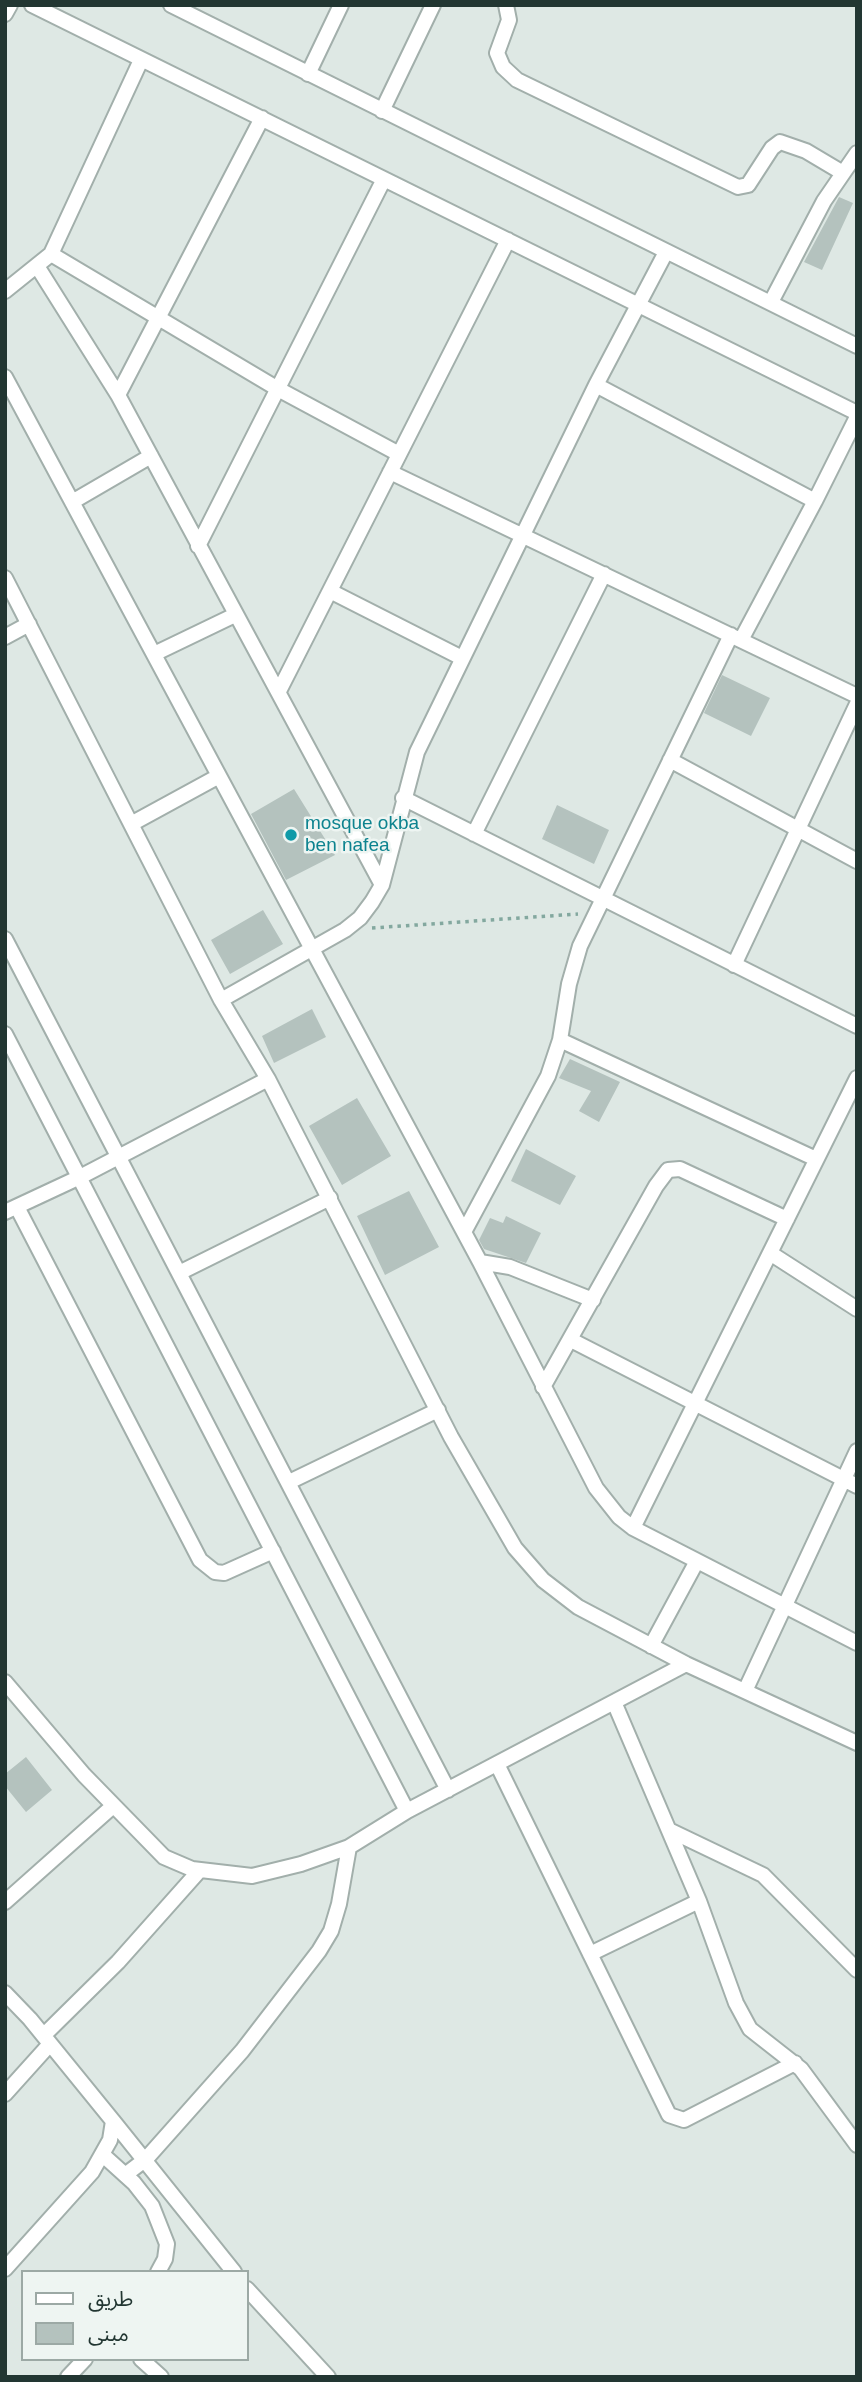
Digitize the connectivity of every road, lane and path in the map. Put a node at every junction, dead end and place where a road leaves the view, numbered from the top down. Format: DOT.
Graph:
graph roads {
  1 [pos="10,5"];
  2 [pos="32,5"];
  3 [pos="171,5"];
  4 [pos="341,5"];
  5 [pos="433,5"];
  6 [pos="506,5"];
  7 [pos="5,14"];
  8 [pos="141,60"];
  9 [pos="308,74"];
  10 [pos="382,111"];
  11 [pos="261,118"];
  12 [pos="857,153"];
  13 [pos="843,173"];
  14 [pos="384,179"];
  15 [pos="508,240"];
  16 [pos="666,252"];
  17 [pos="51,254"];
  18 [pos="37,266"];
  19 [pos="5,291"];
  20 [pos="771,302"];
  21 [pos="638,304"];
  22 [pos="158,318"];
  23 [pos="857,346"];
  24 [pos="5,377"];
  25 [pos="596,385"];
  26 [pos="278,389"];
  27 [pos="118,395"];
  28 [pos="857,415"];
  29 [pos="399,454"];
  30 [pos="151,456"];
  31 [pos="390,472"];
  32 [pos="815,501"];
  33 [pos="72,502"];
  34 [pos="522,535"];
  35 [pos="198,545"];
  36 [pos="604,574"];
  37 [pos="5,578"];
  38 [pos="330,591"];
  39 [pos="235,615"];
  40 [pos="29,624"];
  41 [pos="5,637"];
  42 [pos="736,638"];
  43 [pos="154,654"];
  44 [pos="462,658"];
  45 [pos="279,691"];
  46 [pos="857,696"];
  47 [pos="857,705"];
  48 [pos="670,760"];
  49 [pos="219,776"];
  50 [pos="403,799"];
  51 [pos="131,824"];
  52 [pos="797,831"];
  53 [pos="474,834"];
  54 [pos="857,860"];
  55 [pos="382,884"];
  56 [pos="600,906"];
  57 [pos="371,929"];
  58 [pos="5,939"];
  59 [pos="313,950"];
  60 [pos="734,965"];
  61 [pos="222,1000"];
  62 [pos="857,1027"];
  63 [pos="5,1034"];
  64 [pos="560,1040"];
  65 [pos="857,1078"];
  66 [pos="268,1079"];
  67 [pos="121,1156"];
  68 [pos="816,1159"];
  69 [pos="80,1177"];
  70 [pos="330,1198"];
  71 [pos="11,1209"];
  72 [pos="787,1219"];
  73 [pos="464,1232"];
  74 [pos="770,1253"];
  75 [pos="480,1262"];
  76 [pos="181,1272"];
  77 [pos="593,1300"];
  78 [pos="857,1309"];
  79 [pos="571,1340"];
  80 [pos="543,1387"];
  81 [pos="695,1402"];
  82 [pos="438,1410"];
  83 [pos="857,1451"];
  84 [pos="289,1482"];
  85 [pos="850,1483"];
  86 [pos="633,1528"];
  87 [pos="273,1551"];
  88 [pos="697,1562"];
  89 [pos="783,1605"];
  90 [pos="857,1643"];
  91 [pos="651,1646"];
  92 [pos="687,1664"];
  93 [pos="5,1682"];
  94 [pos="745,1691"];
  95 [pos="614,1702"];
  96 [pos="857,1743"];
  97 [pos="498,1763"];
  98 [pos="447,1790"];
  99 [pos="113,1806"];
  100 [pos="407,1811"];
  101 [pos="669,1830"];
  102 [pos="349,1847"];
  103 [pos="199,1871"];
  104 [pos="699,1901"];
  105 [pos="5,1902"];
  106 [pos="590,1954"];
  107 [pos="857,1970"];
  108 [pos="5,1993"];
  109 [pos="47,2039"];
  110 [pos="795,2063"];
  111 [pos="5,2094"];
  112 [pos="113,2121"];
  113 [pos="857,2146"];
  114 [pos="103,2155"];
  115 [pos="146,2159"];
  116 [pos="125,2175"];
  117 [pos="5,2269"];
  118 [pos="159,2270"];
  119 [pos="232,2270"];
  120 [pos="248,2290"];
  121 [pos="83,2361"];
  122 [pos="143,2361"];
  123 [pos="68,2377"];
  124 [pos="161,2377"];
  125 [pos="328,2377"];
  1 -- 7 [label="street"];
  2 -- 8 [label="street"];
  3 -- 9 [label="street"];
  4 -- 9 [label="street"];
  5 -- 10 [label="street"];
  6 -- 13 [label="street"];
  8 -- 11 [label="street"];
  8 -- 17 [label="street"];
  9 -- 10 [label="street"];
  10 -- 16 [label="street"];
  11 -- 14 [label="street"];
  11 -- 22 [label="street"];
  12 -- 13 [label="street"];
  13 -- 20 [label="street"];
  14 -- 15 [label="street"];
  14 -- 26 [label="street"];
  15 -- 21 [label="street"];
  15 -- 29 [label="street"];
  16 -- 20 [label="street"];
  16 -- 21 [label="street"];
  17 -- 18 [label="street"];
  17 -- 22 [label="street"];
  18 -- 19 [label="street"];
  18 -- 27 [label="street"];
  20 -- 23 [label="street"];
  21 -- 25 [label="street"];
  21 -- 28 [label="street"];
  22 -- 26 [label="street"];
  22 -- 27 [label="street"];
  24 -- 33 [label="street"];
  25 -- 32 [label="street"];
  25 -- 34 [label="street"];
  26 -- 29 [label="street"];
  26 -- 35 [label="street"];
  27 -- 30 [label="street"];
  28 -- 32 [label="street"];
  29 -- 31 [label="street"];
  30 -- 33 [label="street"];
  30 -- 35 [label="street"];
  31 -- 34 [label="street"];
  31 -- 38 [label="street"];
  32 -- 42 [label="street"];
  33 -- 43 [label="street"];
  34 -- 36 [label="street"];
  34 -- 44 [label="street"];
  35 -- 39 [label="street"];
  36 -- 42 [label="street"];
  36 -- 53 [label="street"];
  37 -- 40 [label="street"];
  38 -- 44 [label="street"];
  38 -- 45 [label="street"];
  39 -- 43 [label="street"];
  39 -- 45 [label="street"];
  40 -- 41 [label="street"];
  40 -- 51 [label="street"];
  42 -- 46 [label="street"];
  42 -- 48 [label="street"];
  43 -- 49 [label="street"];
  44 -- 50 [label="street"];
  45 -- 55 [label="street"];
  47 -- 52 [label="street"];
  48 -- 52 [label="street"];
  48 -- 56 [label="street"];
  49 -- 51 [label="street"];
  49 -- 59 [label="street"];
  50 -- 53 [label="street"];
  50 -- 55 [label="street"];
  51 -- 61 [label="street"];
  52 -- 54 [label="street"];
  52 -- 60 [label="street"];
  53 -- 56 [label="street"];
  55 -- 59 [label="street"];
  56 -- 57 [label="path"];
  56 -- 60 [label="street"];
  56 -- 64 [label="street"];
  58 -- 67 [label="street"];
  59 -- 61 [label="street"];
  59 -- 73 [label="street"];
  60 -- 62 [label="street"];
  61 -- 66 [label="street"];
  63 -- 69 [label="street"];
  64 -- 68 [label="street"];
  64 -- 73 [label="street"];
  65 -- 68 [label="street"];
  66 -- 67 [label="street"];
  66 -- 70 [label="street"];
  67 -- 69 [label="street"];
  67 -- 76 [label="street"];
  68 -- 72 [label="street"];
  69 -- 71 [label="street"];
  69 -- 87 [label="street"];
  70 -- 76 [label="street"];
  70 -- 82 [label="street"];
  71 -- 87 [label="street"];
  72 -- 74 [label="street"];
  72 -- 77 [label="street"];
  73 -- 75 [label="street"];
  74 -- 78 [label="street"];
  74 -- 81 [label="street"];
  75 -- 77 [label="street"];
  75 -- 80 [label="street"];
  76 -- 84 [label="street"];
  77 -- 79 [label="street"];
  79 -- 80 [label="street"];
  79 -- 81 [label="street"];
  80 -- 86 [label="street"];
  81 -- 85 [label="street"];
  81 -- 86 [label="street"];
  82 -- 84 [label="street"];
  82 -- 91 [label="street"];
  83 -- 85 [label="street"];
  84 -- 98 [label="street"];
  85 -- 89 [label="street"];
  86 -- 88 [label="street"];
  87 -- 100 [label="street"];
  88 -- 89 [label="street"];
  88 -- 91 [label="street"];
  89 -- 90 [label="street"];
  89 -- 94 [label="street"];
  91 -- 92 [label="street"];
  92 -- 94 [label="street"];
  92 -- 95 [label="street"];
  93 -- 99 [label="street"];
  94 -- 96 [label="street"];
  95 -- 97 [label="street"];
  95 -- 101 [label="street"];
  97 -- 98 [label="street"];
  97 -- 106 [label="street"];
  98 -- 100 [label="street"];
  99 -- 103 [label="street"];
  99 -- 105 [label="street"];
  100 -- 102 [label="street"];
  101 -- 104 [label="street"];
  101 -- 107 [label="street"];
  102 -- 103 [label="street"];
  102 -- 115 [label="street"];
  103 -- 109 [label="street"];
  104 -- 106 [label="street"];
  104 -- 110 [label="street"];
  106 -- 110 [label="street"];
  108 -- 109 [label="street"];
  109 -- 111 [label="street"];
  109 -- 112 [label="street"];
  110 -- 113 [label="street"];
  112 -- 114 [label="street"];
  112 -- 115 [label="street"];
  114 -- 116 [label="street"];
  114 -- 117 [label="street"];
  115 -- 116 [label="street"];
  115 -- 119 [label="street"];
  116 -- 118 [label="street"];
  120 -- 125 [label="street"];
  121 -- 123 [label="street"];
  122 -- 124 [label="street"];
}
